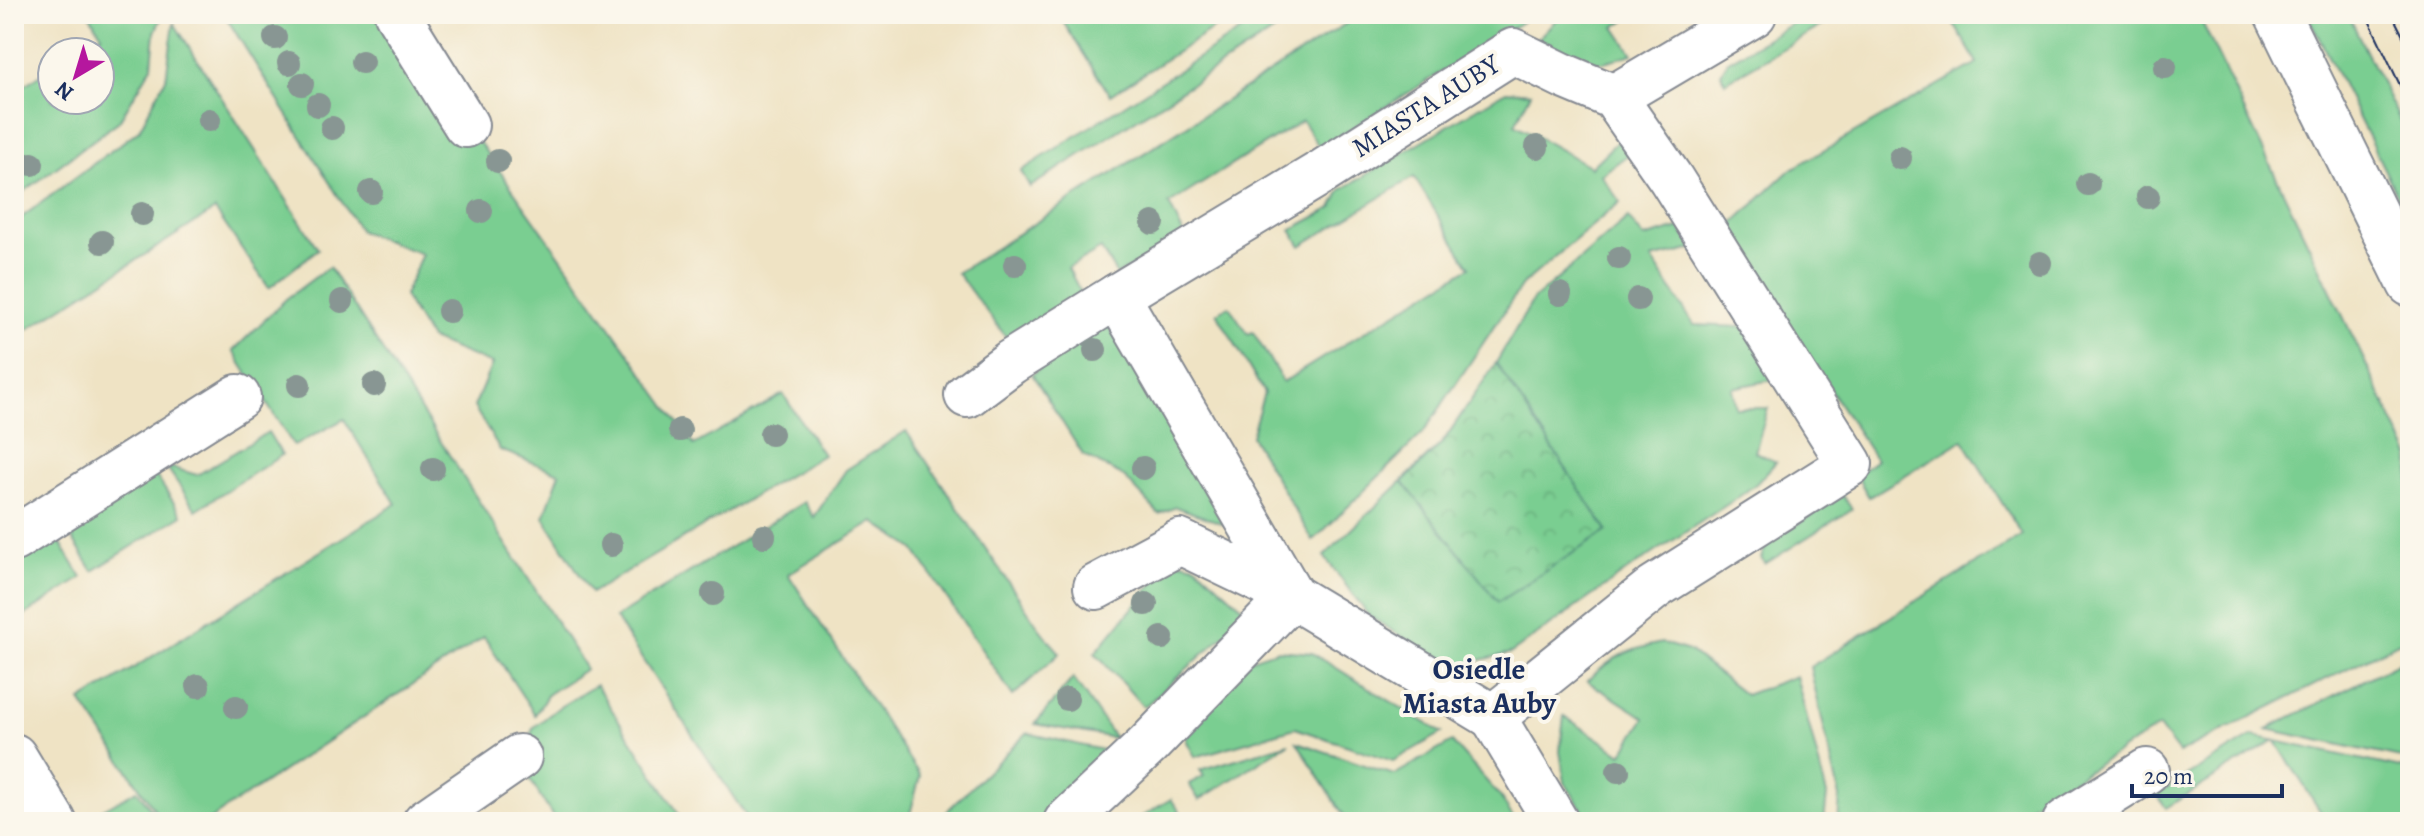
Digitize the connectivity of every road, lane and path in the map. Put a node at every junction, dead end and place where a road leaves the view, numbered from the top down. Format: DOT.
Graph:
graph roads {
  1 [pos="397,14"];
  2 [pos="1754,14"];
  3 [pos="2277,14"];
  4 [pos="1614,97"];
  5 [pos="466,125"];
  6 [pos="2410,284"];
  7 [pos="1117,296"];
  8 [pos="967,395"];
  9 [pos="238,397"];
  10 [pos="14,539"];
  11 [pos="1096,587"];
  12 [pos="1292,596"];
  13 [pos="1493,717"];
  14 [pos="14,756"];
  15 [pos="519,757"];
  16 [pos="2147,771"];
  17 [pos="54,822"];
  18 [pos="425,822"];
  19 [pos="1066,822"];
  20 [pos="1556,822"];
  21 [pos="2065,822"];
  1 -- 5 [label="street"];
  2 -- 4 [label="street"];
  3 -- 6 [label="street"];
  4 -- 7 [label="street, MIASTA AUBY"];
  4 -- 13 [label="street"];
  7 -- 8 [label="street"];
  7 -- 12 [label="street"];
  9 -- 10 [label="street"];
  11 -- 12 [label="street"];
  12 -- 13 [label="street"];
  12 -- 19 [label="street"];
  13 -- 20 [label="street"];
  14 -- 17 [label="street"];
  15 -- 18 [label="street"];
  16 -- 21 [label="street"];
}
